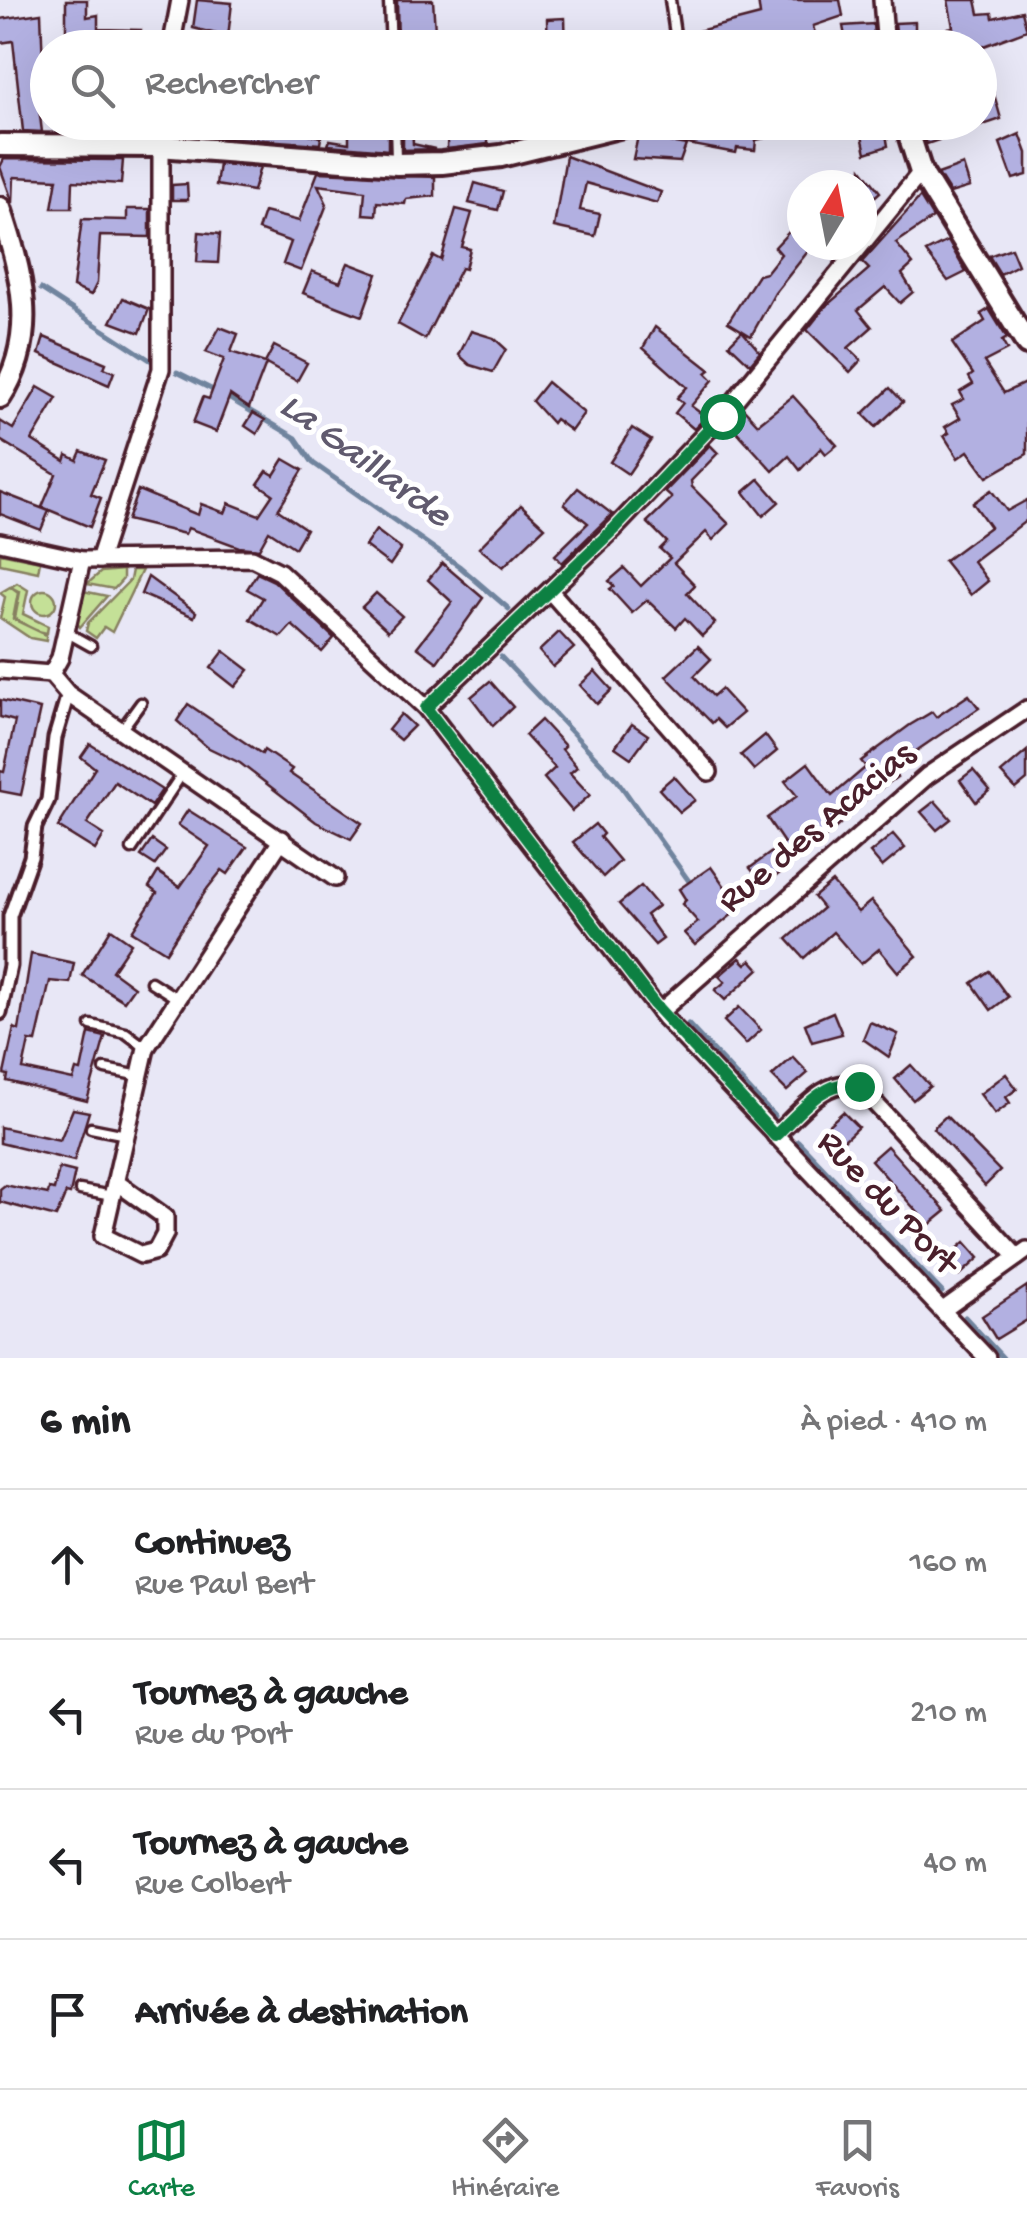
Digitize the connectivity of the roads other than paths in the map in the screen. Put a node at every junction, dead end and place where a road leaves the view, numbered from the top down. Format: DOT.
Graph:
graph roads {
  1 [pos="180,0"];
  2 [pos="670,0"];
  3 [pos="882,0"];
  4 [pos="389,2"];
  5 [pos="174,30"];
  6 [pos="390,30"];
  7 [pos="674,30"];
  8 [pos="884,30"];
  9 [pos="160,140"];
  10 [pos="396,140"];
  11 [pos="565,140"];
  12 [pos="911,140"];
  13 [pos="0,145"];
  14 [pos="159,146"];
  15 [pos="397,164"];
  16 [pos="921,172"];
  17 [pos="0,208"];
  18 [pos="6,247"];
  19 [pos="1027,344"];
  20 [pos="0,397"];
  21 [pos="0,542"];
  22 [pos="90,560"];
  23 [pos="550,591"];
  24 [pos="66,632"];
  25 [pos="91,646"];
  26 [pos="0,670"];
  27 [pos="50,674"];
  28 [pos="68,694"];
  29 [pos="140,703"];
  30 [pos="426,708"];
  31 [pos="1027,708"];
  32 [pos="122,729"];
  33 [pos="184,771"];
  34 [pos="708,772"];
  35 [pos="282,839"];
  36 [pos="132,849"];
  37 [pos="335,878"];
  38 [pos="150,982"];
  39 [pos="178,1000"];
  40 [pos="660,1012"];
  41 [pos="0,1013"];
  42 [pos="91,1025"];
  43 [pos="146,1048"];
  44 [pos="105,1069"];
  45 [pos="140,1076"];
  46 [pos="91,1128"];
  47 [pos="126,1136"];
  48 [pos="775,1136"];
  49 [pos="114,1189"];
  50 [pos="80,1190"];
  51 [pos="1022,1254"];
  52 [pos="943,1310"];
  53 [pos="987,1358"];
  1 -- 5 [label="street"];
  2 -- 7 [label="lane"];
  3 -- 8 [label="street"];
  4 -- 6 [label="lane"];
  9 -- 14 [label="street"];
  10 -- 15 [label="lane"];
  11 -- 15 [label="street"];
  12 -- 16 [label="street"];
  13 -- 14 [label="street"];
  14 -- 15 [label="street"];
  14 -- 22 [label="street"];
  16 -- 19 [label="street"];
  16 -- 23 [label="street"];
  17 -- 18 [label="street"];
  18 -- 20 [label="street"];
  21 -- 22 [label="street, Rue du Port"];
  22 -- 24 [label="street"];
  22 -- 30 [label="street, Rue du Port"];
  23 -- 30 [label="street"];
  23 -- 34 [label="street"];
  24 -- 25 [label="lane"];
  24 -- 27 [label="street"];
  26 -- 27 [label="street"];
  27 -- 28 [label="street"];
  28 -- 32 [label="street"];
  28 -- 41 [label="street"];
  29 -- 32 [label="lane"];
  30 -- 40 [label="street, Rue du Port"];
  31 -- 40 [label="street, Rue des Acacias"];
  32 -- 33 [label="street"];
  33 -- 35 [label="street"];
  33 -- 36 [label="lane"];
  35 -- 37 [label="street"];
  35 -- 39 [label="street"];
  38 -- 39 [label="lane"];
  39 -- 43 [label="street"];
  40 -- 48 [label="street, Rue du Port"];
  42 -- 43 [label="lane"];
  43 -- 45 [label="street"];
  44 -- 45 [label="lane"];
  45 -- 47 [label="street"];
  46 -- 47 [label="lane"];
  47 -- 49 [label="street"];
  48 -- 51 [label="street"];
  48 -- 52 [label="street, Rue du Port"];
  49 -- 49 [label="street"];
  49 -- 50 [label="lane"];
  51 -- 52 [label="street"];
  52 -- 53 [label="street, Rue du Port"];
}
